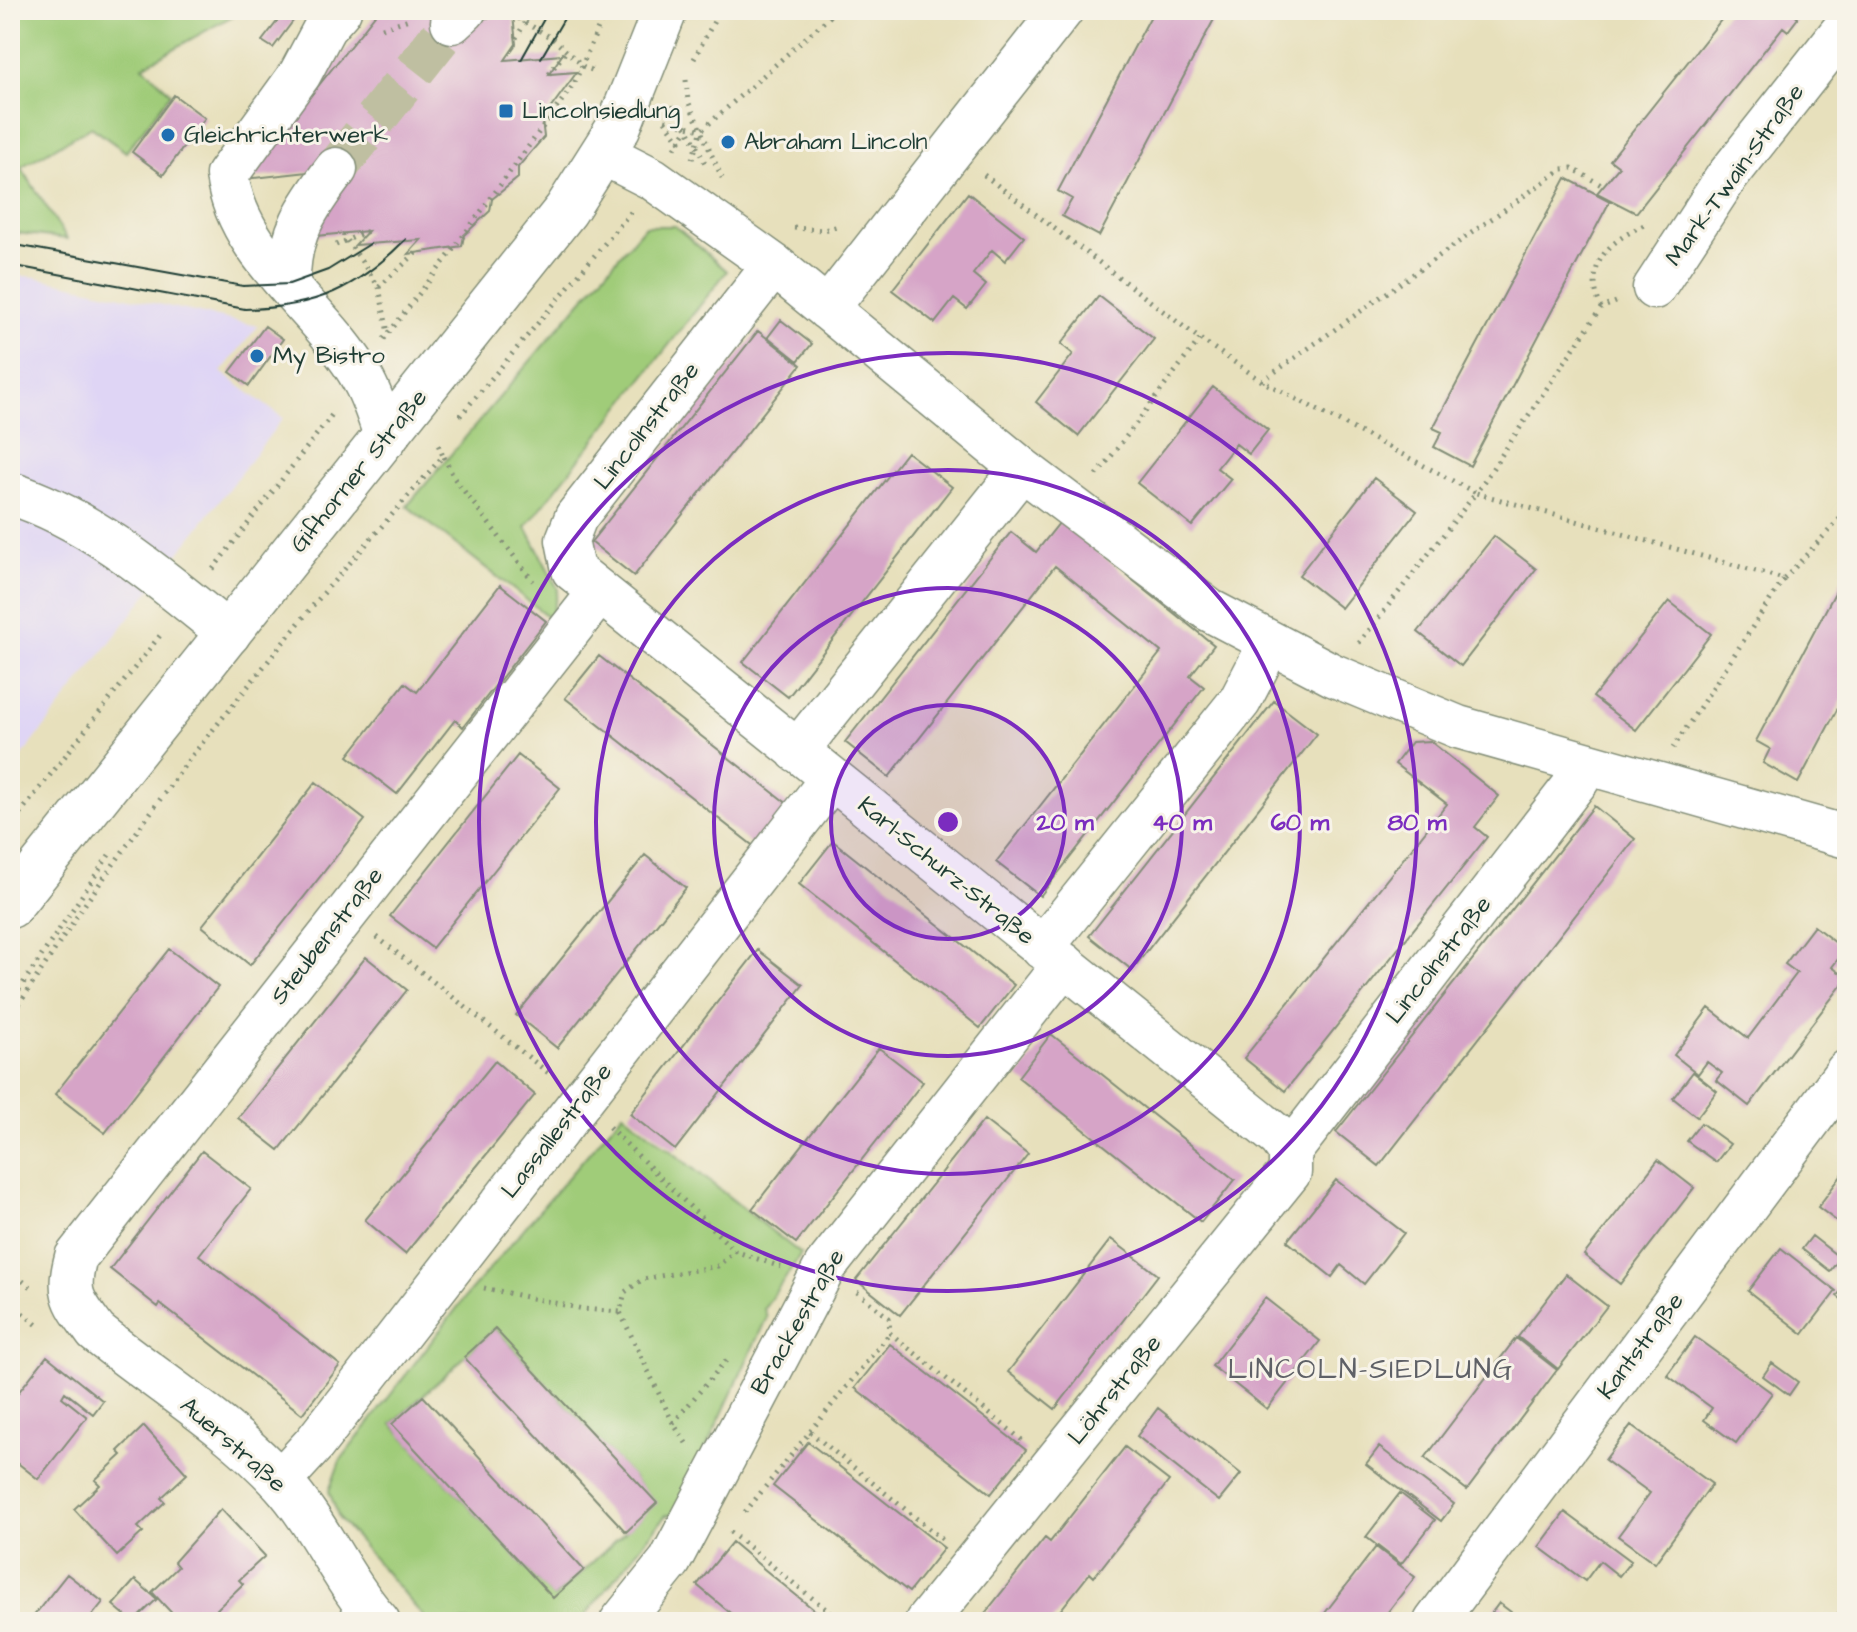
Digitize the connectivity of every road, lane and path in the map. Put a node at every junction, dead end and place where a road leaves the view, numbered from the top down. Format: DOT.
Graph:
graph roads {
  1 [pos="340,10"];
  2 [pos="505,10"];
  3 [pos="606,10"];
  4 [pos="665,10"];
  5 [pos="720,10"];
  6 [pos="837,10"];
  7 [pos="1062,10"];
  8 [pos="525,23"];
  9 [pos="1847,25"];
  10 [pos="516,38"];
  11 [pos="567,50"];
  12 [pos="584,67"];
  13 [pos="549,74"];
  14 [pos="668,104"];
  15 [pos="686,126"];
  16 [pos="702,130"];
  17 [pos="604,154"];
  18 [pos="336,169"];
  19 [pos="977,170"];
  20 [pos="1603,186"];
  21 [pos="731,188"];
  22 [pos="630,213"];
  23 [pos="845,225"];
  24 [pos="368,231"];
  25 [pos="343,234"];
  26 [pos="348,241"];
  27 [pos="777,245"];
  28 [pos="416,253"];
  29 [pos="289,284"];
  30 [pos="379,287"];
  31 [pos="1654,288"];
  32 [pos="827,309"];
  33 [pos="388,334"];
  34 [pos="1200,339"];
  35 [pos="354,368"];
  36 [pos="1262,381"];
  37 [pos="457,419"];
  38 [pos="447,430"];
  39 [pos="386,438"];
  40 [pos="443,456"];
  41 [pos="1022,469"];
  42 [pos="10,493"];
  43 [pos="1476,493"];
  44 [pos="1072,507"];
  45 [pos="1847,511"];
  46 [pos="1784,579"];
  47 [pos="542,590"];
  48 [pos="598,594"];
  49 [pos="229,634"];
  50 [pos="1270,643"];
  51 [pos="1333,675"];
  52 [pos="797,751"];
  53 [pos="1585,765"];
  54 [pos="832,778"];
  55 [pos="1649,783"];
  56 [pos="1847,837"];
  57 [pos="10,906"];
  58 [pos="346,913"];
  59 [pos="1053,956"];
  60 [pos="10,1018"];
  61 [pos="1847,1071"];
  62 [pos="582,1099"];
  63 [pos="1290,1152"];
  64 [pos="735,1251"];
  65 [pos="447,1271"];
  66 [pos="794,1271"];
  67 [pos="69,1285"];
  68 [pos="852,1287"];
  69 [pos="10,1303"];
  70 [pos="620,1312"];
  71 [pos="42,1329"];
  72 [pos="890,1333"];
  73 [pos="673,1423"];
  74 [pos="810,1432"];
  75 [pos="1054,1466"];
  76 [pos="280,1481"];
  77 [pos="729,1532"];
  78 [pos="721,1542"];
  79 [pos="971,1564"];
  80 [pos="1847,1604"];
  81 [pos="361,1615"];
  82 [pos="621,1622"];
  83 [pos="842,1622"];
  84 [pos="926,1622"];
  85 [pos="1435,1622"];
  86 [pos="1834,1622"];
  1 -- 29 [label="street"];
  2 -- 8 [label="path"];
  3 -- 12 [label="path"];
  4 -- 17 [label="main road, Gifhorner Straße"];
  5 -- 16 [label="path"];
  6 -- 16 [label="path"];
  7 -- 32 [label="street"];
  8 -- 10 [label="path"];
  8 -- 11 [label="path"];
  9 -- 31 [label="street, Mark-Twain-Straße"];
  11 -- 12 [label="path"];
  11 -- 13 [label="path"];
  12 -- 33 [label="path"];
  14 -- 15 [label="path"];
  15 -- 16 [label="path"];
  15 -- 16 [label="path"];
  16 -- 21 [label="path"];
  17 -- 27 [label="street"];
  17 -- 39 [label="main road, Gifhorner Straße"];
  18 -- 29 [label="street"];
  19 -- 34 [label="path"];
  20 -- 36 [label="path"];
  22 -- 37 [label="path"];
  23 -- 27 [label="path"];
  24 -- 26 [label="path"];
  25 -- 26 [label="path"];
  26 -- 30 [label="path"];
  27 -- 32 [label="street"];
  27 -- 48 [label="street, Lincolnstraße"];
  28 -- 30 [label="path"];
  29 -- 35 [label="street"];
  30 -- 33 [label="path"];
  31 -- 43 [label="path"];
  32 -- 41 [label="street"];
  33 -- 35 [label="path"];
  34 -- 36 [label="path"];
  34 -- 44 [label="path"];
  35 -- 39 [label="street"];
  36 -- 43 [label="path"];
  38 -- 40 [label="path"];
  39 -- 49 [label="main road, Gifhorner Straße"];
  40 -- 47 [label="path"];
  40 -- 60 [label="path"];
  41 -- 44 [label="street"];
  41 -- 52 [label="street"];
  42 -- 49 [label="street"];
  43 -- 46 [label="path"];
  43 -- 51 [label="path"];
  44 -- 50 [label="street"];
  45 -- 46 [label="path"];
  46 -- 55 [label="path"];
  48 -- 52 [label="street, Karl-Schurz-Straße"];
  48 -- 58 [label="street, Steubenstraße"];
  49 -- 57 [label="main road, Gifhorner Straße"];
  50 -- 51 [label="street"];
  50 -- 59 [label="street"];
  51 -- 53 [label="street"];
  52 -- 54 [label="street, Karl-Schurz-Straße"];
  53 -- 55 [label="street"];
  53 -- 63 [label="street, Lincolnstraße"];
  54 -- 59 [label="street, Karl-Schurz-Straße"];
  54 -- 62 [label="street, Lassallestraße"];
  55 -- 56 [label="street"];
  58 -- 62 [label="path"];
  58 -- 67 [label="street, Steubenstraße"];
  59 -- 63 [label="street, Karl-Schurz-Straße"];
  59 -- 82 [label="street, Brackestraße"];
  61 -- 85 [label="street, Kantstraße"];
  62 -- 64 [label="path"];
  62 -- 65 [label="street, Lassallestraße"];
  63 -- 75 [label="street, Löhrstraße"];
  64 -- 66 [label="path"];
  64 -- 70 [label="path"];
  65 -- 70 [label="path"];
  65 -- 76 [label="street, Lassallestraße"];
  67 -- 76 [label="street, Auerstraße"];
  68 -- 72 [label="path"];
  69 -- 71 [label="path"];
  70 -- 73 [label="path"];
  72 -- 74 [label="path"];
  72 -- 75 [label="path"];
  74 -- 77 [label="path"];
  74 -- 79 [label="path"];
  75 -- 79 [label="street, Löhrstraße"];
  76 -- 81 [label="street, Auerstraße"];
  77 -- 78 [label="path"];
  77 -- 83 [label="path"];
  79 -- 84 [label="street, Löhrstraße"];
  80 -- 86 [label="path"];
}
